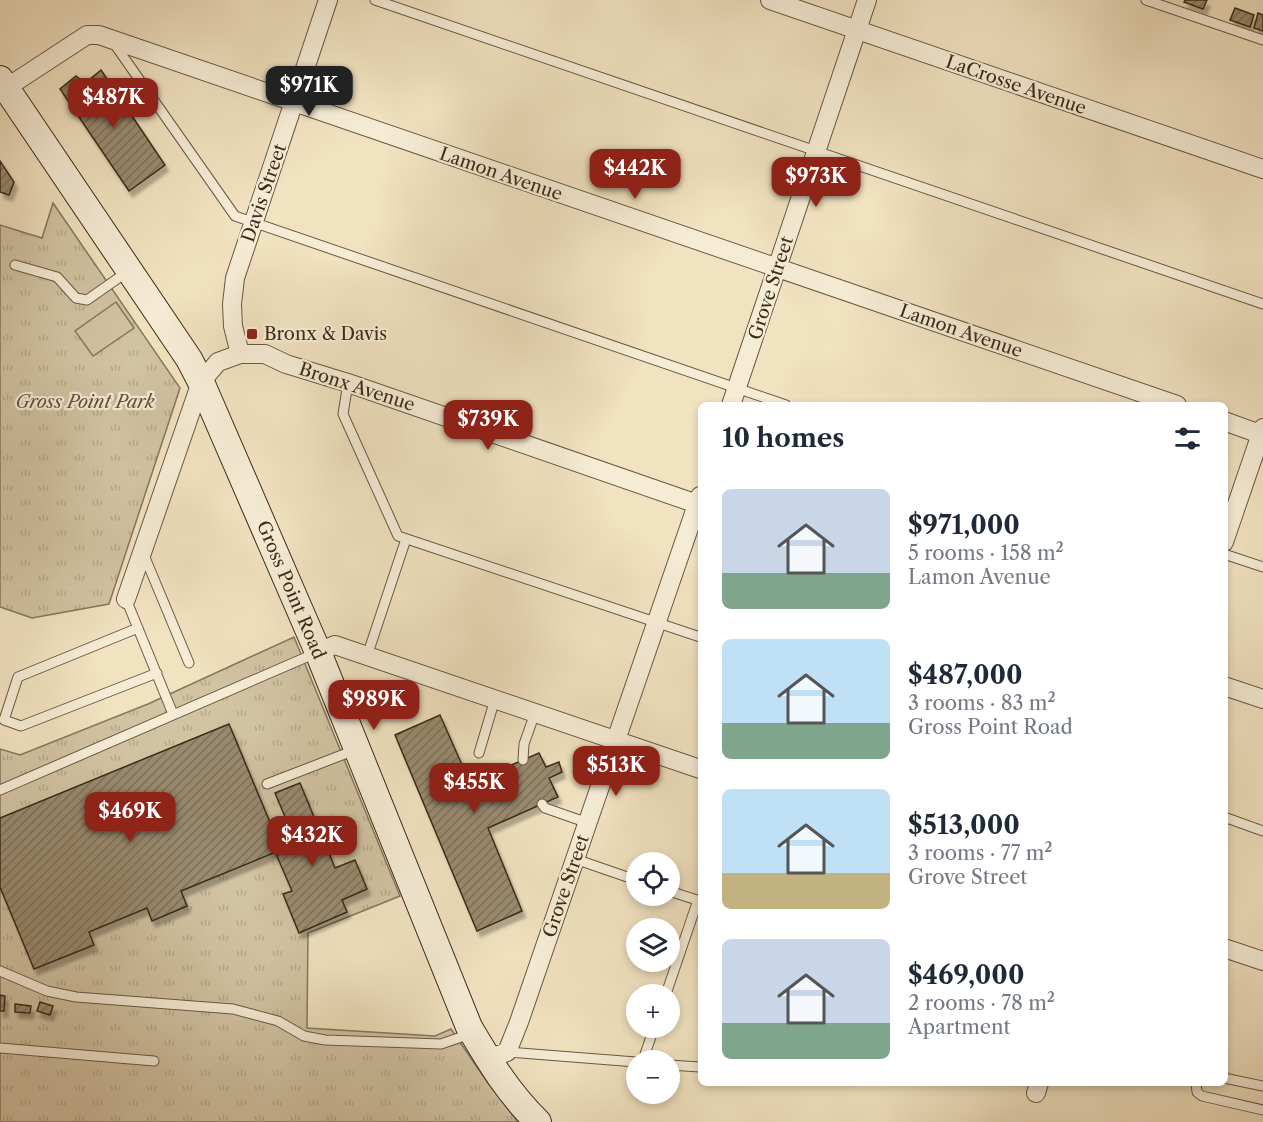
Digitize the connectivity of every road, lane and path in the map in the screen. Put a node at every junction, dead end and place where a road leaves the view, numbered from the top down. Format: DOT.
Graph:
graph roads {
  1 [pos="328,0"];
  2 [pos="375,0"];
  3 [pos="770,0"];
  4 [pos="867,0"];
  5 [pos="1146,0"];
  6 [pos="857,30"];
  7 [pos="110,39"];
  8 [pos="1263,40"];
  9 [pos="3,83"];
  10 [pos="294,103"];
  11 [pos="816,150"];
  12 [pos="1263,170"];
  13 [pos="255,223"];
  14 [pos="15,265"];
  15 [pos="778,268"];
  16 [pos="129,271"];
  17 [pos="1263,304"];
  18 [pos="240,354"];
  19 [pos="286,364"];
  20 [pos="201,382"];
  21 [pos="348,383"];
  22 [pos="734,397"];
  23 [pos="766,402"];
  24 [pos="1168,402"];
  25 [pos="1228,422"];
  26 [pos="1262,432"];
  27 [pos="698,501"];
  28 [pos="698,508"];
  29 [pos="1228,530"];
  30 [pos="406,539"];
  31 [pos="142,551"];
  32 [pos="1228,555"];
  33 [pos="1263,567"];
  34 [pos="126,599"];
  35 [pos="657,622"];
  36 [pos="138,628"];
  37 [pos="698,636"];
  38 [pos="318,652"];
  39 [pos="367,656"];
  40 [pos="189,663"];
  41 [pos="157,673"];
  42 [pos="1228,687"];
  43 [pos="495,699"];
  44 [pos="1263,699"];
  45 [pos="535,713"];
  46 [pos="174,714"];
  47 [pos="616,740"];
  48 [pos="357,749"];
  49 [pos="479,753"];
  50 [pos="523,760"];
  51 [pos="698,769"];
  52 [pos="267,784"];
  53 [pos="0,790"];
  54 [pos="542,804"];
  55 [pos="1228,818"];
  56 [pos="588,823"];
  57 [pos="1263,831"];
  58 [pos="575,859"];
  59 [pos="626,877"];
  60 [pos="680,895"];
  61 [pos="698,901"];
  62 [pos="698,904"];
  63 [pos="1228,949"];
  64 [pos="1263,962"];
  65 [pos="0,971"];
  66 [pos="670,984"];
  67 [pos="473,1033"];
  68 [pos="0,1048"];
  69 [pos="497,1055"];
  70 [pos="154,1060"];
  71 [pos="626,1061"];
  72 [pos="680,1066"];
  73 [pos="698,1067"];
  74 [pos="1228,1079"];
  75 [pos="1196,1086"];
  76 [pos="1263,1086"];
  77 [pos="1263,1110"];
  78 [pos="537,1122"];
  1 -- 10 [label="street, Davis Street"];
  2 -- 11 [label="lane"];
  3 -- 6 [label="street, LaCrosse Avenue"];
  4 -- 6 [label="street, Grove Street"];
  5 -- 8 [label="lane"];
  6 -- 11 [label="street, Grove Street"];
  6 -- 12 [label="street, LaCrosse Avenue"];
  7 -- 9 [label="street, Lamon Avenue"];
  7 -- 10 [label="street, Lamon Avenue"];
  7 -- 13 [label="lane"];
  9 -- 16 [label="main road, Gross Point Road"];
  10 -- 13 [label="street, Davis Street"];
  10 -- 15 [label="street, Lamon Avenue"];
  11 -- 15 [label="street, Grove Street"];
  11 -- 17 [label="lane"];
  13 -- 18 [label="street, Davis Street"];
  13 -- 22 [label="lane"];
  14 -- 16 [label="lane"];
  15 -- 22 [label="street, Grove Street"];
  15 -- 24 [label="street, Lamon Avenue"];
  16 -- 20 [label="main road, Gross Point Road"];
  18 -- 19 [label="street, Bronx Avenue"];
  18 -- 20 [label="street"];
  19 -- 20 [label="street, Bronx Avenue"];
  19 -- 21 [label="street, Bronx Avenue"];
  20 -- 31 [label="street"];
  20 -- 38 [label="main road, Gross Point Road"];
  21 -- 27 [label="street, Bronx Avenue"];
  21 -- 30 [label="lane"];
  22 -- 23 [label="lane"];
  25 -- 26 [label="street"];
  26 -- 29 [label="street"];
  28 -- 35 [label="street, Grove Street"];
  30 -- 35 [label="lane"];
  30 -- 39 [label="lane"];
  31 -- 34 [label="street"];
  31 -- 40 [label="lane"];
  32 -- 33 [label="lane"];
  34 -- 36 [label="lane"];
  35 -- 37 [label="lane"];
  35 -- 47 [label="street, Grove Street"];
  36 -- 41 [label="lane"];
  36 -- 41 [label="lane"];
  38 -- 39 [label="street"];
  38 -- 46 [label="lane"];
  38 -- 48 [label="main road, Gross Point Road"];
  39 -- 43 [label="street"];
  41 -- 46 [label="lane"];
  42 -- 44 [label="street"];
  43 -- 45 [label="street"];
  43 -- 49 [label="lane"];
  45 -- 47 [label="street"];
  45 -- 50 [label="lane"];
  46 -- 53 [label="lane"];
  47 -- 51 [label="street"];
  47 -- 56 [label="street, Grove Street"];
  48 -- 52 [label="lane"];
  48 -- 67 [label="main road, Gross Point Road"];
  54 -- 56 [label="lane"];
  55 -- 57 [label="lane"];
  56 -- 58 [label="street, Grove Street"];
  58 -- 59 [label="lane"];
  58 -- 69 [label="street, Grove Street"];
  60 -- 61 [label="lane"];
  62 -- 66 [label="lane"];
  63 -- 64 [label="street"];
  65 -- 67 [label="lane"];
  67 -- 69 [label="main road, Gross Point Road"];
  68 -- 70 [label="lane"];
  69 -- 71 [label="lane"];
  69 -- 78 [label="main road, Gross Point Road"];
  72 -- 73 [label="lane"];
  74 -- 76 [label="lane"];
  75 -- 77 [label="lane"];
}
